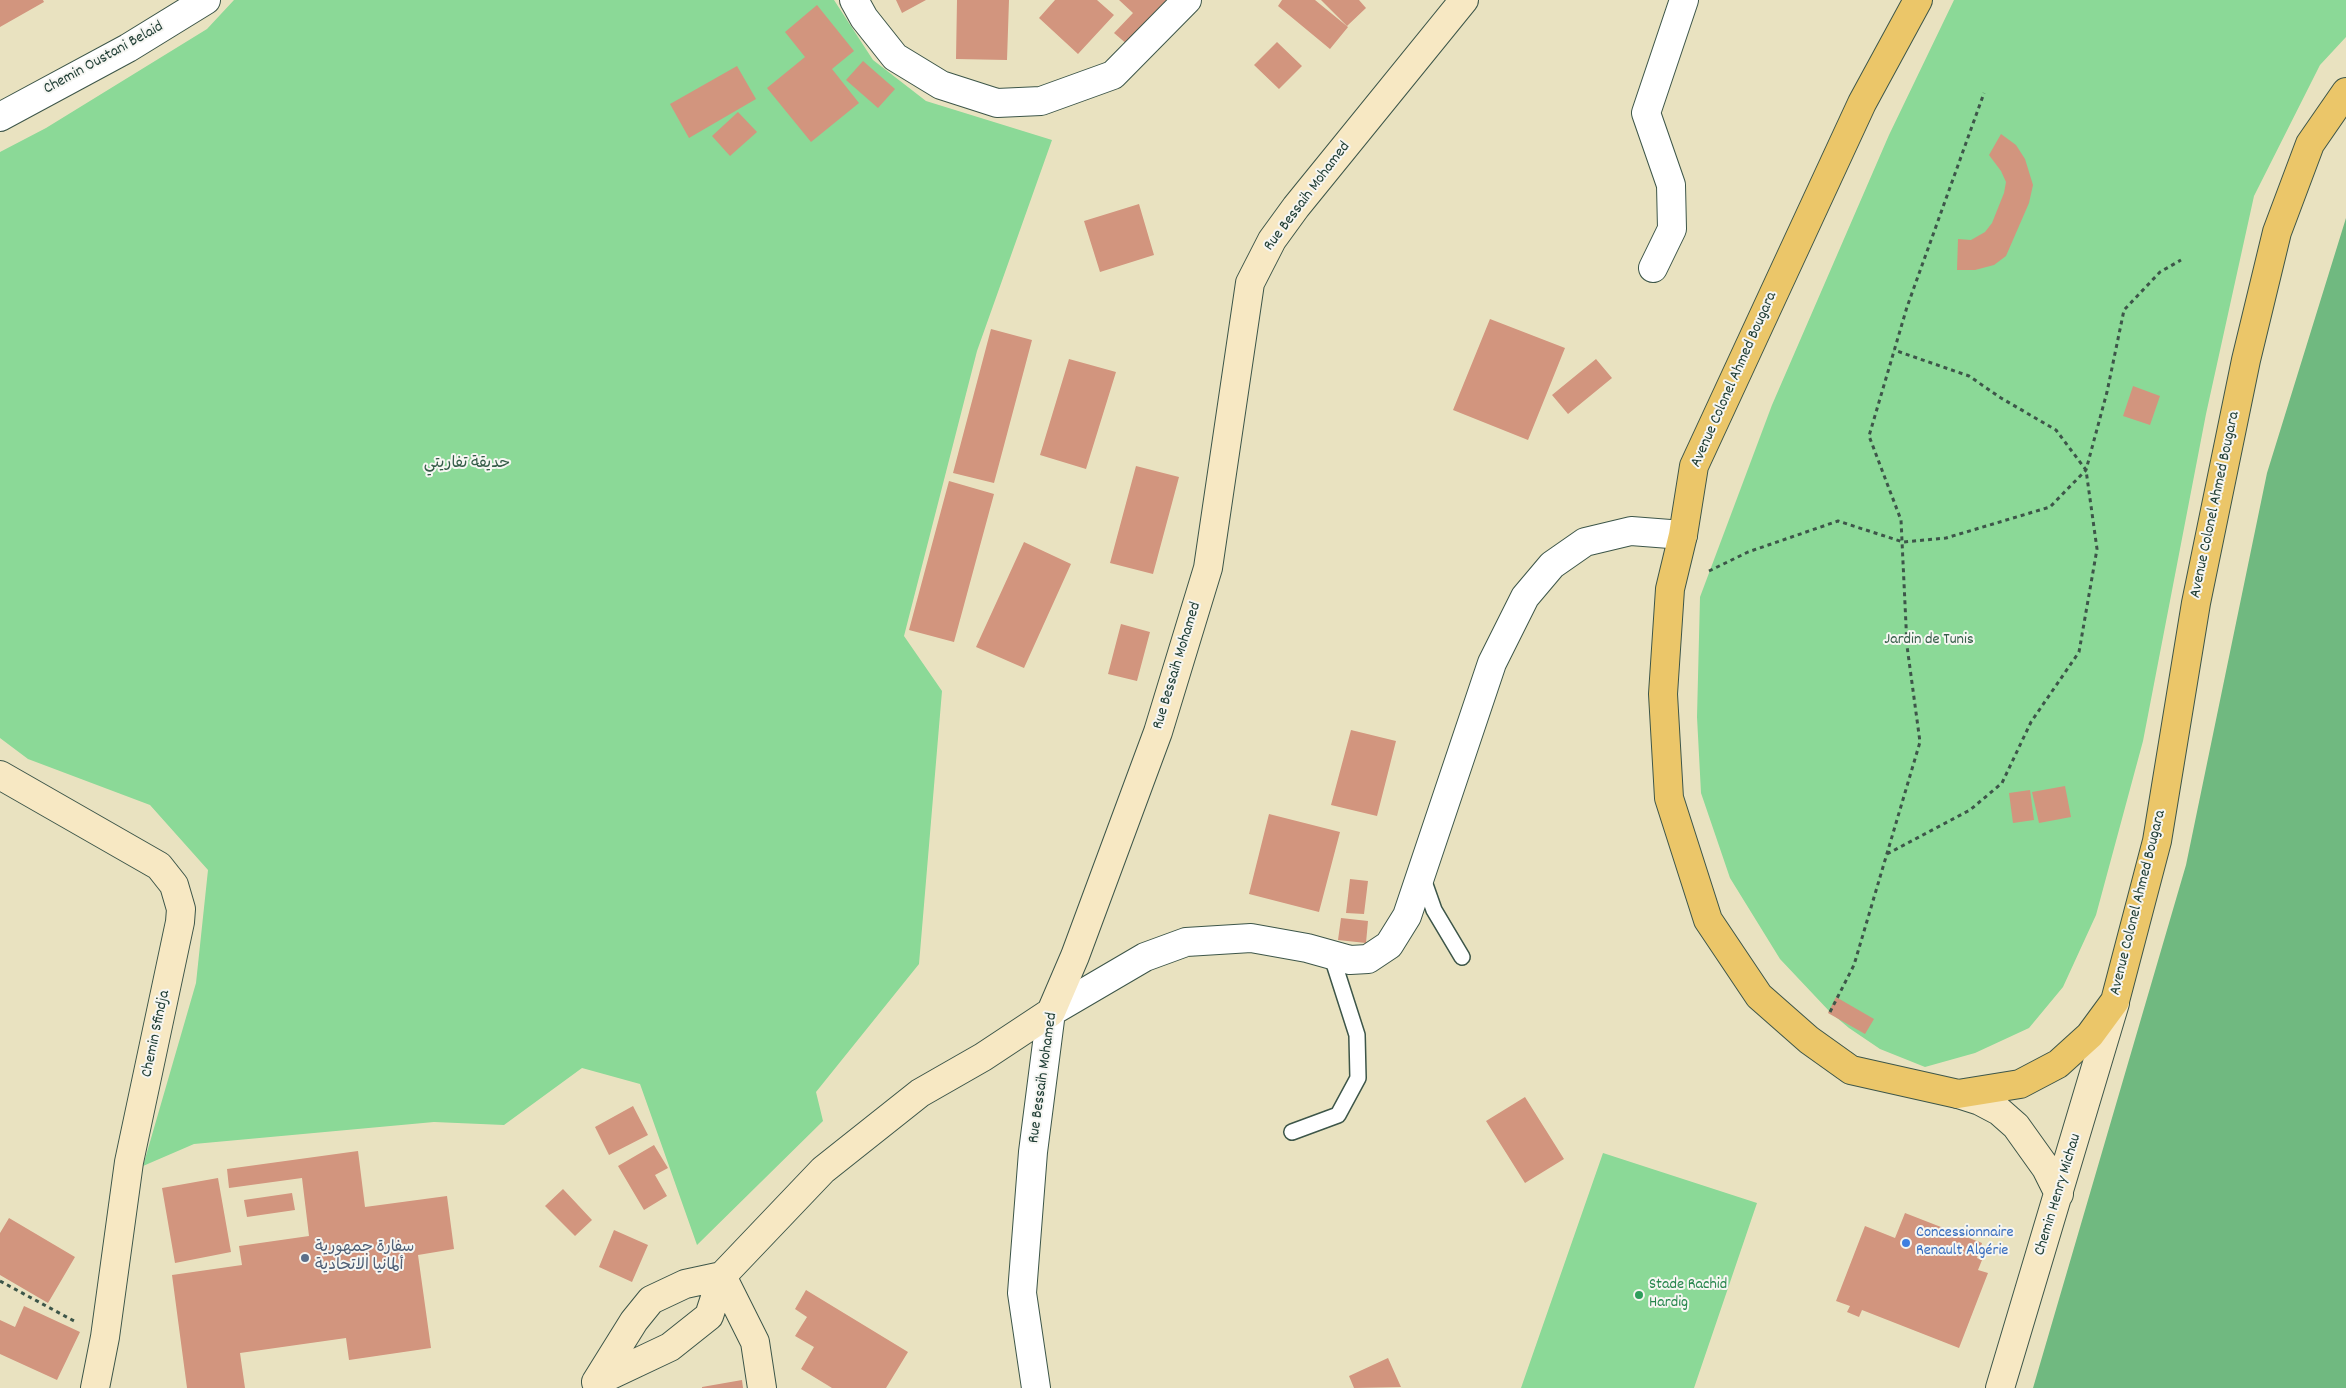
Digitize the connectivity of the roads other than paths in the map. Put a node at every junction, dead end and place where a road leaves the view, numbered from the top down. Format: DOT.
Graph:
graph roads {
  1 [pos="206,0"];
  2 [pos="854,0"];
  3 [pos="1187,0"];
  4 [pos="1464,0"];
  5 [pos="1684,0"];
  6 [pos="1918,0"];
  7 [pos="2346,92"];
  8 [pos="0,117"];
  9 [pos="1653,268"];
  10 [pos="1683,535"];
  11 [pos="0,775"];
  12 [pos="1421,874"];
  13 [pos="1331,954"];
  14 [pos="1462,957"];
  15 [pos="2115,1001"];
  16 [pos="1051,1012"];
  17 [pos="1958,1094"];
  18 [pos="1292,1132"];
  19 [pos="2059,1194"];
  20 [pos="722,1276"];
  21 [pos="595,1385"];
  22 [pos="95,1388"];
  23 [pos="762,1388"];
  24 [pos="1036,1388"];
  25 [pos="2000,1388"];
  1 -- 8 [label="street, Chemin Oustani Belaid"];
  2 -- 3 [label="street"];
  4 -- 16 [label="street, Rue Bessaih Mohamed"];
  5 -- 9 [label="street"];
  6 -- 10 [label="main road, Avenue Colonel Ahmed Bougara"];
  7 -- 15 [label="main road, Avenue Colonel Ahmed Bougara"];
  10 -- 12 [label="street"];
  10 -- 17 [label="main road, Avenue Colonel Ahmed Bougara"];
  11 -- 22 [label="street, Chemin Sfindja"];
  12 -- 13 [label="street"];
  12 -- 14 [label="lane"];
  13 -- 16 [label="street"];
  13 -- 18 [label="lane"];
  15 -- 17 [label="main road, Avenue Colonel Ahmed Bougara"];
  15 -- 19 [label="street, Chemin Henry Michau"];
  16 -- 20 [label="street"];
  16 -- 24 [label="street, Rue Bessaih Mohamed"];
  17 -- 19 [label="street"];
  19 -- 25 [label="street, Chemin Henry Michau"];
  20 -- 21 [label="street"];
  20 -- 21 [label="street"];
  20 -- 23 [label="street"];
}
